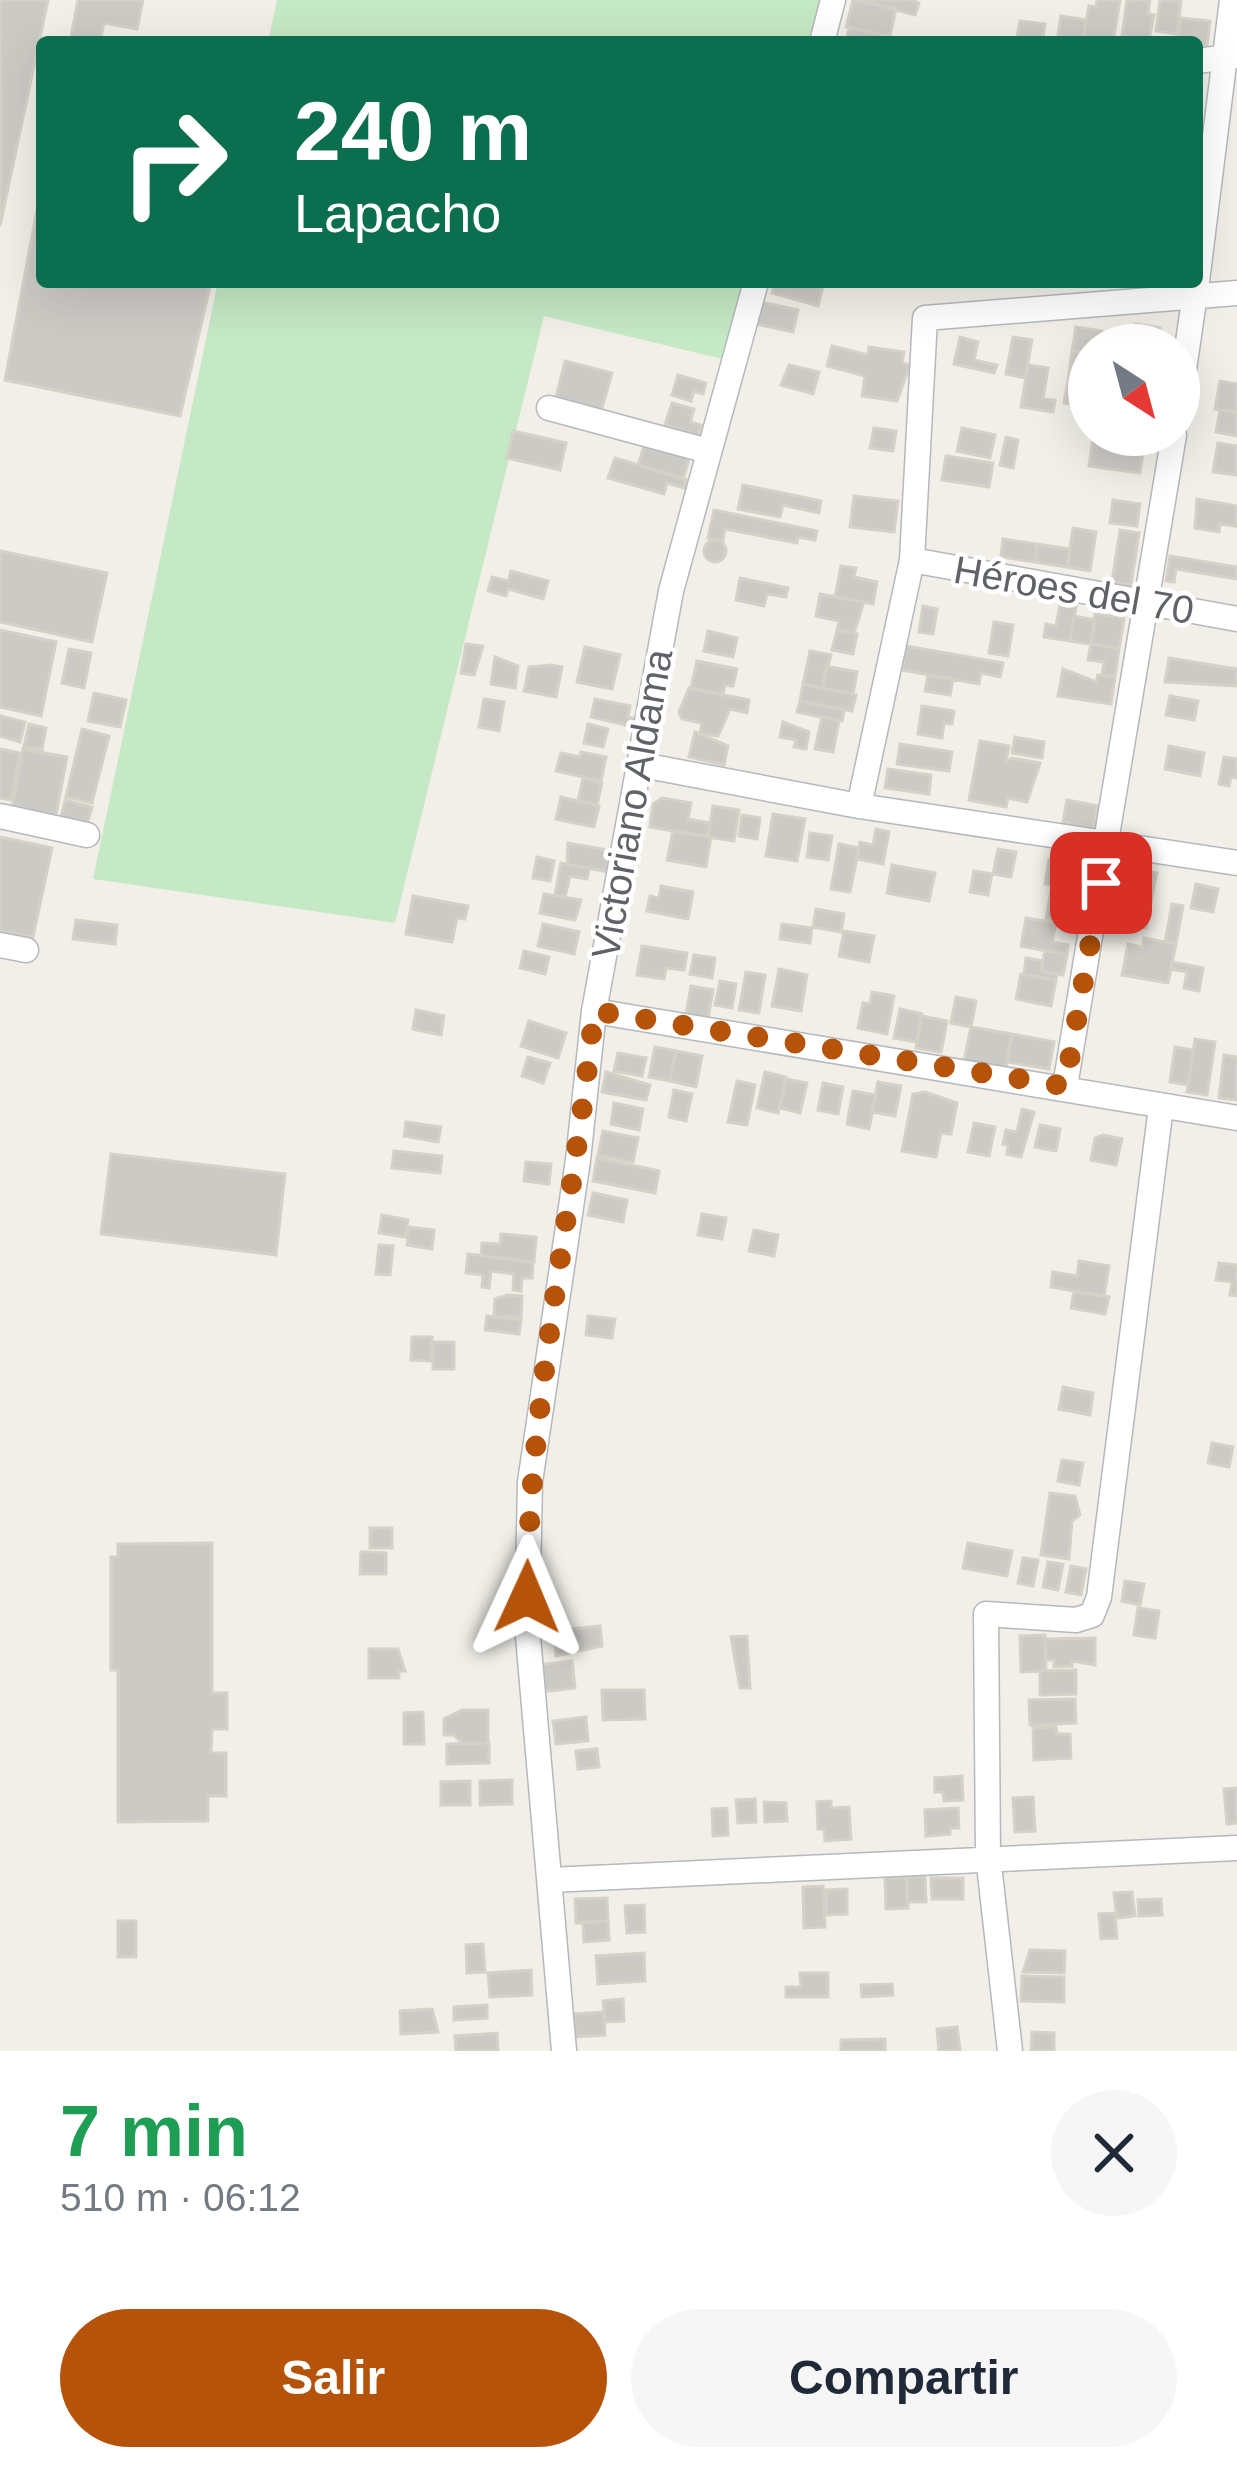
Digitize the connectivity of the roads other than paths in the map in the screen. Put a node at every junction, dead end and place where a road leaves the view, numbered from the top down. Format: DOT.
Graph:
graph roads {
  1 [pos="833,0"];
  2 [pos="1232,0"];
  3 [pos="824,36"];
  4 [pos="1231,57"];
  5 [pos="1203,241"];
  6 [pos="754,288"];
  7 [pos="1187,288"];
  8 [pos="1196,288"];
  9 [pos="1203,288"];
  10 [pos="1237,293"];
  11 [pos="1191,324"];
  12 [pos="549,408"];
  13 [pos="708,451"];
  14 [pos="1171,456"];
  15 [pos="912,560"];
  16 [pos="1149,606"];
  17 [pos="1237,619"];
  18 [pos="642,765"];
  19 [pos="859,806"];
  20 [pos="0,816"];
  21 [pos="87,835"];
  22 [pos="1108,843"];
  23 [pos="1237,863"];
  24 [pos="594,1011"];
  25 [pos="1065,1086"];
  26 [pos="1161,1107"];
  27 [pos="1237,1118"];
  28 [pos="1237,1848"];
  29 [pos="988,1856"];
  30 [pos="550,1880"];
  31 [pos="564,2051"];
  32 [pos="1010,2051"];
  1 -- 3 [label="street"];
  2 -- 4 [label="street"];
  4 -- 5 [label="street"];
  6 -- 13 [label="street, Victoriano Aldama"];
  7 -- 15 [label="street"];
  8 -- 11 [label="street"];
  9 -- 10 [label="street"];
  12 -- 13 [label="street"];
  13 -- 18 [label="street, Victoriano Aldama"];
  14 -- 16 [label="street"];
  15 -- 16 [label="street, Héroes del 70"];
  15 -- 19 [label="street"];
  16 -- 17 [label="street, Héroes del 70"];
  16 -- 22 [label="street"];
  18 -- 19 [label="street"];
  18 -- 24 [label="street, Victoriano Aldama"];
  19 -- 22 [label="street"];
  20 -- 21 [label="street"];
  22 -- 23 [label="street"];
  22 -- 25 [label="street"];
  24 -- 25 [label="street"];
  24 -- 30 [label="street, Victoriano Aldama"];
  25 -- 26 [label="street"];
  26 -- 27 [label="street"];
  26 -- 29 [label="street"];
  28 -- 29 [label="street"];
  29 -- 30 [label="street"];
  29 -- 32 [label="street"];
  30 -- 31 [label="street, Victoriano Aldama"];
}
